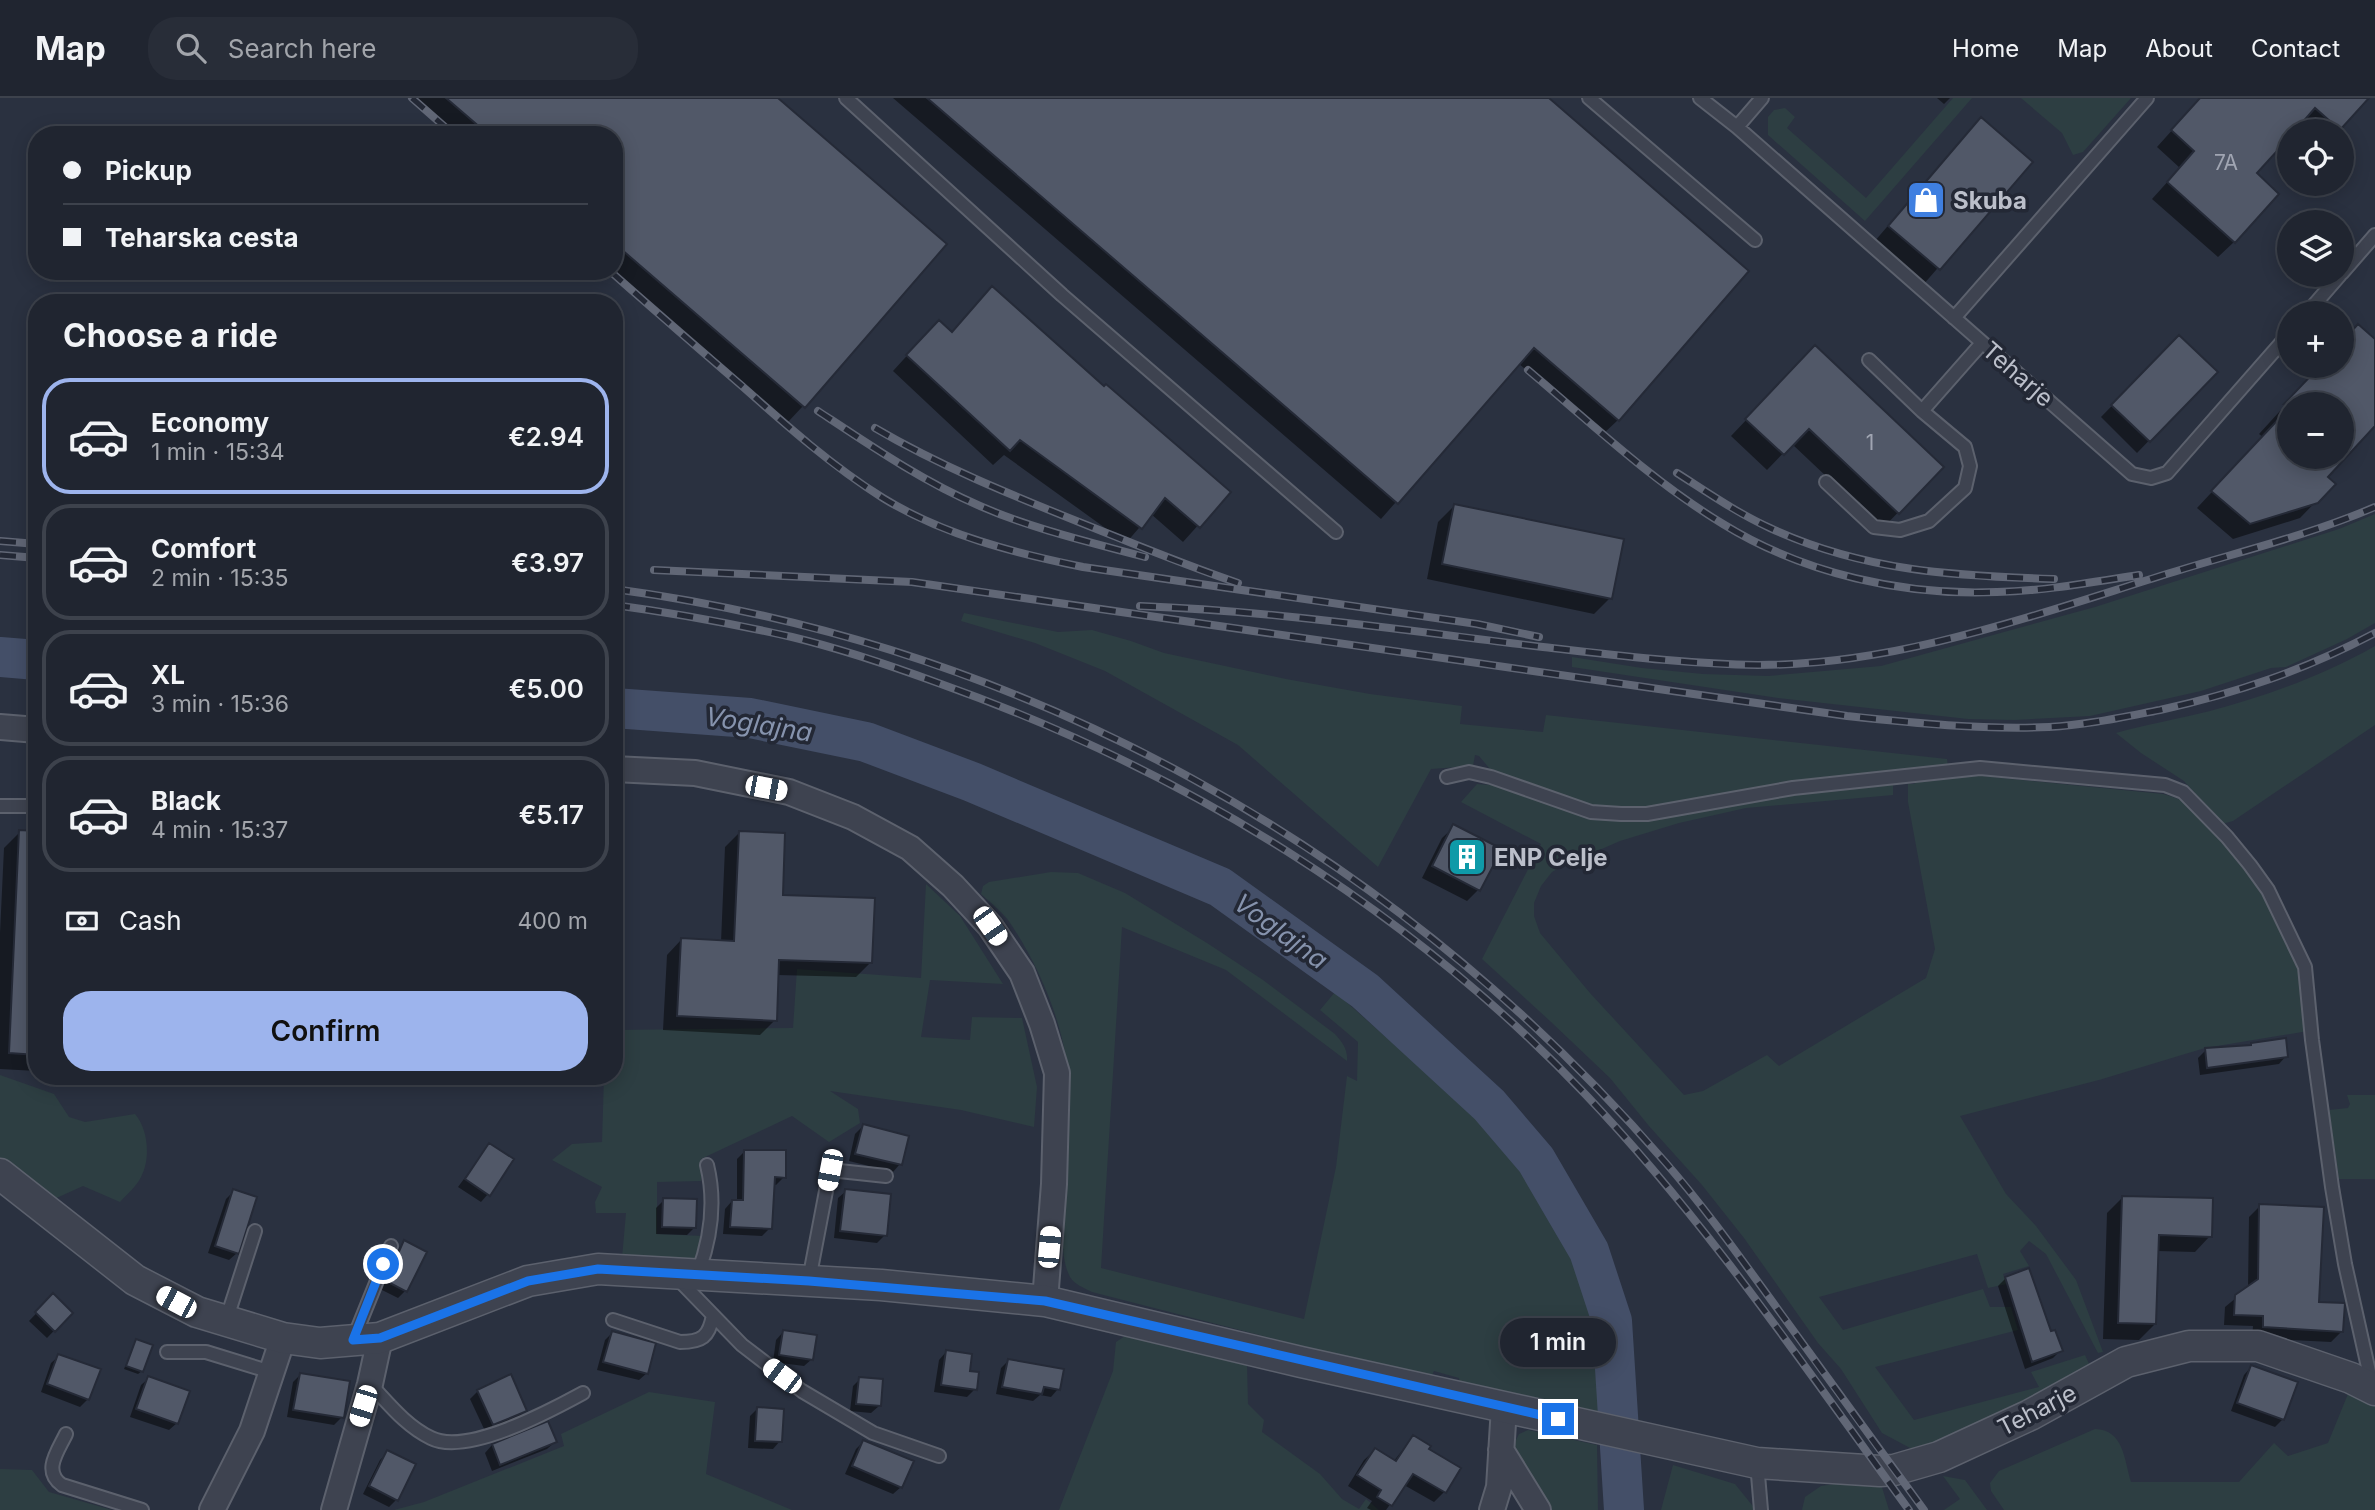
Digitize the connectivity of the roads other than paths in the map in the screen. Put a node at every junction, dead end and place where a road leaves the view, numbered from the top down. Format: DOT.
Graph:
graph roads {
  1 [pos="846,98"];
  2 [pos="1589,98"];
  3 [pos="1700,98"];
  4 [pos="1762,98"];
  5 [pos="2147,98"];
  6 [pos="1737,127"];
  7 [pos="2375,235"];
  8 [pos="1755,240"];
  9 [pos="2354,259"];
  10 [pos="2330,287"];
  11 [pos="2317,301"];
  12 [pos="1954,318"];
  13 [pos="1982,343"];
  14 [pos="2277,348"];
  15 [pos="1869,360"];
  16 [pos="1922,411"];
  17 [pos="1826,482"];
  18 [pos="1336,532"];
  19 [pos="0,727"];
  20 [pos="28,729"];
  21 [pos="623,770"];
  22 [pos="1447,777"];
  23 [pos="0,806"];
  24 [pos="28,806"];
  25 [pos="707,1165"];
  26 [pos="0,1174"];
  27 [pos="886,1176"];
  28 [pos="255,1231"];
  29 [pos="391,1246"];
  30 [pos="684,1273"];
  31 [pos="809,1281"];
  32 [pos="1045,1301"];
  33 [pos="713,1315"];
  34 [pos="612,1320"];
  35 [pos="226,1321"];
  36 [pos="282,1338"];
  37 [pos="367,1339"];
  38 [pos="167,1352"];
  39 [pos="271,1372"];
  40 [pos="370,1384"];
  41 [pos="2374,1390"];
  42 [pos="583,1393"];
  43 [pos="1504,1407"];
  44 [pos="65,1434"];
  45 [pos="1501,1450"];
  46 [pos="939,1456"];
  47 [pos="1757,1463"];
  48 [pos="142,1510"];
  49 [pos="212,1510"];
  50 [pos="334,1510"];
  51 [pos="1492,1510"];
  52 [pos="1538,1510"];
  53 [pos="1761,1510"];
  1 -- 18 [label="lane"];
  2 -- 8 [label="lane"];
  3 -- 6 [label="lane, Teharje"];
  4 -- 6 [label="lane"];
  5 -- 12 [label="lane"];
  6 -- 12 [label="lane, Teharje"];
  7 -- 9 [label="lane"];
  10 -- 11 [label="lane"];
  12 -- 13 [label="lane, Teharje"];
  13 -- 14 [label="lane, Teharje"];
  13 -- 16 [label="lane"];
  15 -- 16 [label="lane"];
  16 -- 17 [label="lane"];
  19 -- 20 [label="street"];
  21 -- 32 [label="street"];
  22 -- 41 [label="lane"];
  23 -- 24 [label="lane"];
  25 -- 30 [label="lane"];
  26 -- 35 [label="street, Teharje"];
  27 -- 31 [label="lane"];
  28 -- 35 [label="lane"];
  29 -- 37 [label="lane"];
  30 -- 31 [label="street, Teharje"];
  30 -- 33 [label="lane"];
  30 -- 37 [label="street, Teharje"];
  31 -- 32 [label="street, Teharje"];
  32 -- 43 [label="street, Teharje"];
  33 -- 34 [label="lane"];
  33 -- 46 [label="lane"];
  35 -- 36 [label="street, Teharje"];
  36 -- 37 [label="street, Teharje"];
  36 -- 39 [label="street"];
  37 -- 40 [label="street"];
  38 -- 39 [label="lane"];
  39 -- 49 [label="street"];
  40 -- 42 [label="lane"];
  40 -- 50 [label="street"];
  41 -- 47 [label="street, Teharje"];
  43 -- 45 [label="street"];
  43 -- 47 [label="street, Teharje"];
  44 -- 48 [label="lane"];
  45 -- 51 [label="street"];
  45 -- 52 [label="street"];
  47 -- 53 [label="lane"];
}
